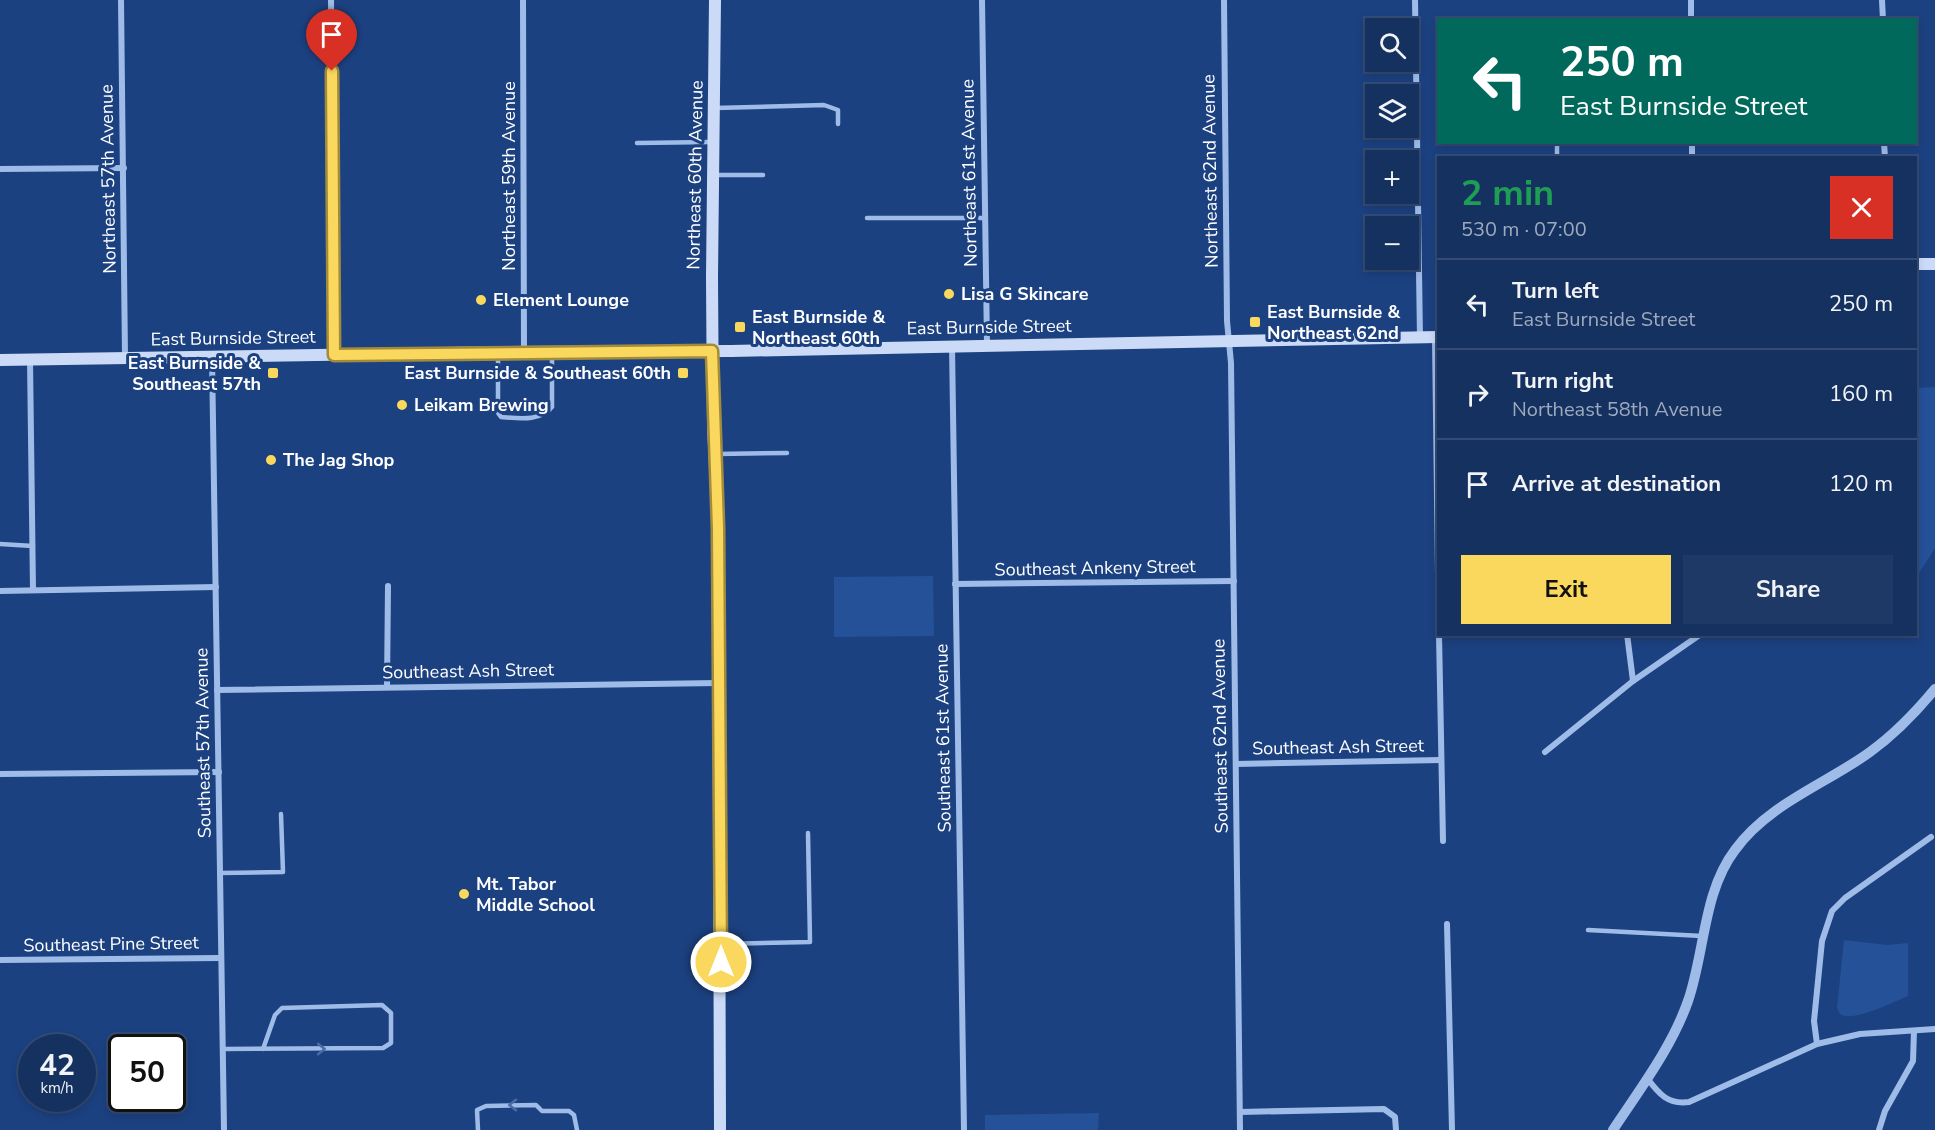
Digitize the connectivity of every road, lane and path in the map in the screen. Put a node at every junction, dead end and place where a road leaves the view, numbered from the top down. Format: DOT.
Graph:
graph roads {
  1 [pos="121,0"];
  2 [pos="331,0"];
  3 [pos="523,0"];
  4 [pos="715,0"];
  5 [pos="982,0"];
  6 [pos="1224,0"];
  7 [pos="1415,0"];
  8 [pos="1691,0"];
  9 [pos="1882,0"];
  10 [pos="1691,18"];
  11 [pos="1882,18"];
  12 [pos="715,108"];
  13 [pos="838,124"];
  14 [pos="715,142"];
  15 [pos="637,143"];
  16 [pos="124,168"];
  17 [pos="0,169"];
  18 [pos="763,175"];
  19 [pos="714,176"];
  20 [pos="867,218"];
  21 [pos="984,218"];
  22 [pos="1917,264"];
  23 [pos="1935,264"];
  24 [pos="1437,338"];
  25 [pos="1420,339"];
  26 [pos="1229,341"];
  27 [pos="987,345"];
  28 [pos="952,346"];
  29 [pos="712,351"];
  30 [pos="498,352"];
  31 [pos="524,352"];
  32 [pos="552,352"];
  33 [pos="334,355"];
  34 [pos="212,357"];
  35 [pos="125,358"];
  36 [pos="30,359"];
  37 [pos="0,360"];
  38 [pos="787,453"];
  39 [pos="714,454"];
  40 [pos="0,544"];
  41 [pos="33,546"];
  42 [pos="1234,581"];
  43 [pos="956,584"];
  44 [pos="388,586"];
  45 [pos="216,587"];
  46 [pos="33,590"];
  47 [pos="0,591"];
  48 [pos="1439,636"];
  49 [pos="1627,636"];
  50 [pos="1698,636"];
  51 [pos="1633,681"];
  52 [pos="719,683"];
  53 [pos="387,687"];
  54 [pos="1935,689"];
  55 [pos="217,690"];
  56 [pos="1545,752"];
  57 [pos="1441,760"];
  58 [pos="1236,764"];
  59 [pos="219,772"];
  60 [pos="0,774"];
  61 [pos="281,814"];
  62 [pos="808,833"];
  63 [pos="1931,837"];
  64 [pos="1443,841"];
  65 [pos="220,873"];
  66 [pos="1447,924"];
  67 [pos="1588,930"];
  68 [pos="1704,936"];
  69 [pos="720,944"];
  70 [pos="221,958"];
  71 [pos="0,960"];
  72 [pos="1935,1029"];
  73 [pos="1914,1031"];
  74 [pos="1817,1044"];
  75 [pos="223,1049"];
  76 [pos="262,1049"];
  77 [pos="1647,1077"];
  78 [pos="1240,1112"];
  79 [pos="224,1130"];
  80 [pos="478,1130"];
  81 [pos="577,1130"];
  82 [pos="720,1130"];
  83 [pos="964,1130"];
  84 [pos="1240,1130"];
  85 [pos="1396,1130"];
  86 [pos="1452,1130"];
  87 [pos="1613,1130"];
  88 [pos="1878,1130"];
  1 -- 16 [label="street, Northeast 57th Avenue"];
  2 -- 33 [label="street"];
  3 -- 31 [label="street, Northeast 59th Avenue"];
  4 -- 12 [label="main road, Northeast 60th Avenue"];
  5 -- 21 [label="street, Northeast 61st Avenue"];
  6 -- 26 [label="street, Northeast 62nd Avenue"];
  7 -- 25 [label="street"];
  8 -- 10 [label="street"];
  9 -- 11 [label="street"];
  12 -- 13 [label="lane"];
  12 -- 14 [label="main road, Northeast 60th Avenue"];
  14 -- 15 [label="lane"];
  14 -- 19 [label="main road, Northeast 60th Avenue"];
  16 -- 17 [label="street"];
  16 -- 35 [label="street, Northeast 57th Avenue"];
  18 -- 19 [label="lane"];
  19 -- 29 [label="main road, Northeast 60th Avenue"];
  20 -- 21 [label="lane"];
  21 -- 27 [label="street, Northeast 61st Avenue"];
  22 -- 23 [label="main road"];
  24 -- 25 [label="main road, East Burnside Street"];
  25 -- 26 [label="main road, East Burnside Street"];
  26 -- 27 [label="main road, East Burnside Street"];
  26 -- 42 [label="street, Southeast 62nd Avenue"];
  27 -- 28 [label="main road, East Burnside Street"];
  28 -- 29 [label="main road, East Burnside Street"];
  28 -- 43 [label="street, Southeast 61st Avenue"];
  29 -- 32 [label="main road, East Burnside Street"];
  29 -- 39 [label="main road, Northeast 60th Avenue"];
  30 -- 31 [label="main road, East Burnside Street"];
  30 -- 32 [label="lane"];
  30 -- 33 [label="main road, East Burnside Street"];
  31 -- 32 [label="main road, East Burnside Street"];
  33 -- 34 [label="main road, East Burnside Street"];
  34 -- 35 [label="main road, East Burnside Street"];
  34 -- 45 [label="street, Southeast 57th Avenue"];
  35 -- 36 [label="main road, East Burnside Street"];
  36 -- 37 [label="main road, East Burnside Street"];
  36 -- 41 [label="street"];
  38 -- 39 [label="lane"];
  39 -- 52 [label="main road, Northeast 60th Avenue"];
  40 -- 41 [label="lane"];
  41 -- 46 [label="street"];
  42 -- 43 [label="street, Southeast Ankeny Street"];
  42 -- 58 [label="street, Southeast 62nd Avenue"];
  43 -- 83 [label="street, Southeast 61st Avenue"];
  44 -- 53 [label="street"];
  45 -- 46 [label="street"];
  45 -- 55 [label="street, Southeast 57th Avenue"];
  46 -- 47 [label="street"];
  48 -- 57 [label="street"];
  49 -- 51 [label="street"];
  50 -- 51 [label="street"];
  51 -- 56 [label="street"];
  52 -- 53 [label="street, Southeast Ash Street"];
  52 -- 69 [label="main road, Northeast 60th Avenue"];
  53 -- 55 [label="street, Southeast Ash Street"];
  54 -- 68 [label="street"];
  55 -- 59 [label="street, Southeast 57th Avenue"];
  57 -- 58 [label="street, Southeast Ash Street"];
  57 -- 64 [label="street"];
  58 -- 78 [label="street, Southeast 62nd Avenue"];
  59 -- 60 [label="street"];
  59 -- 65 [label="street, Southeast 57th Avenue"];
  61 -- 65 [label="lane"];
  62 -- 69 [label="lane"];
  63 -- 74 [label="street"];
  65 -- 70 [label="street, Southeast 57th Avenue"];
  66 -- 86 [label="street"];
  67 -- 68 [label="lane"];
  68 -- 77 [label="street"];
  69 -- 82 [label="main road, Northeast 60th Avenue"];
  70 -- 71 [label="street, Southeast Pine Street"];
  70 -- 75 [label="street, Southeast 57th Avenue"];
  72 -- 73 [label="street"];
  73 -- 74 [label="street"];
  73 -- 88 [label="street"];
  74 -- 77 [label="street"];
  75 -- 76 [label="lane"];
  75 -- 79 [label="street, Southeast 57th Avenue"];
  76 -- 76 [label="lane, one-way"];
  77 -- 87 [label="street"];
  78 -- 84 [label="street, Southeast 62nd Avenue"];
  78 -- 85 [label="street"];
  81 -- 80 [label="lane, one-way"];
}
